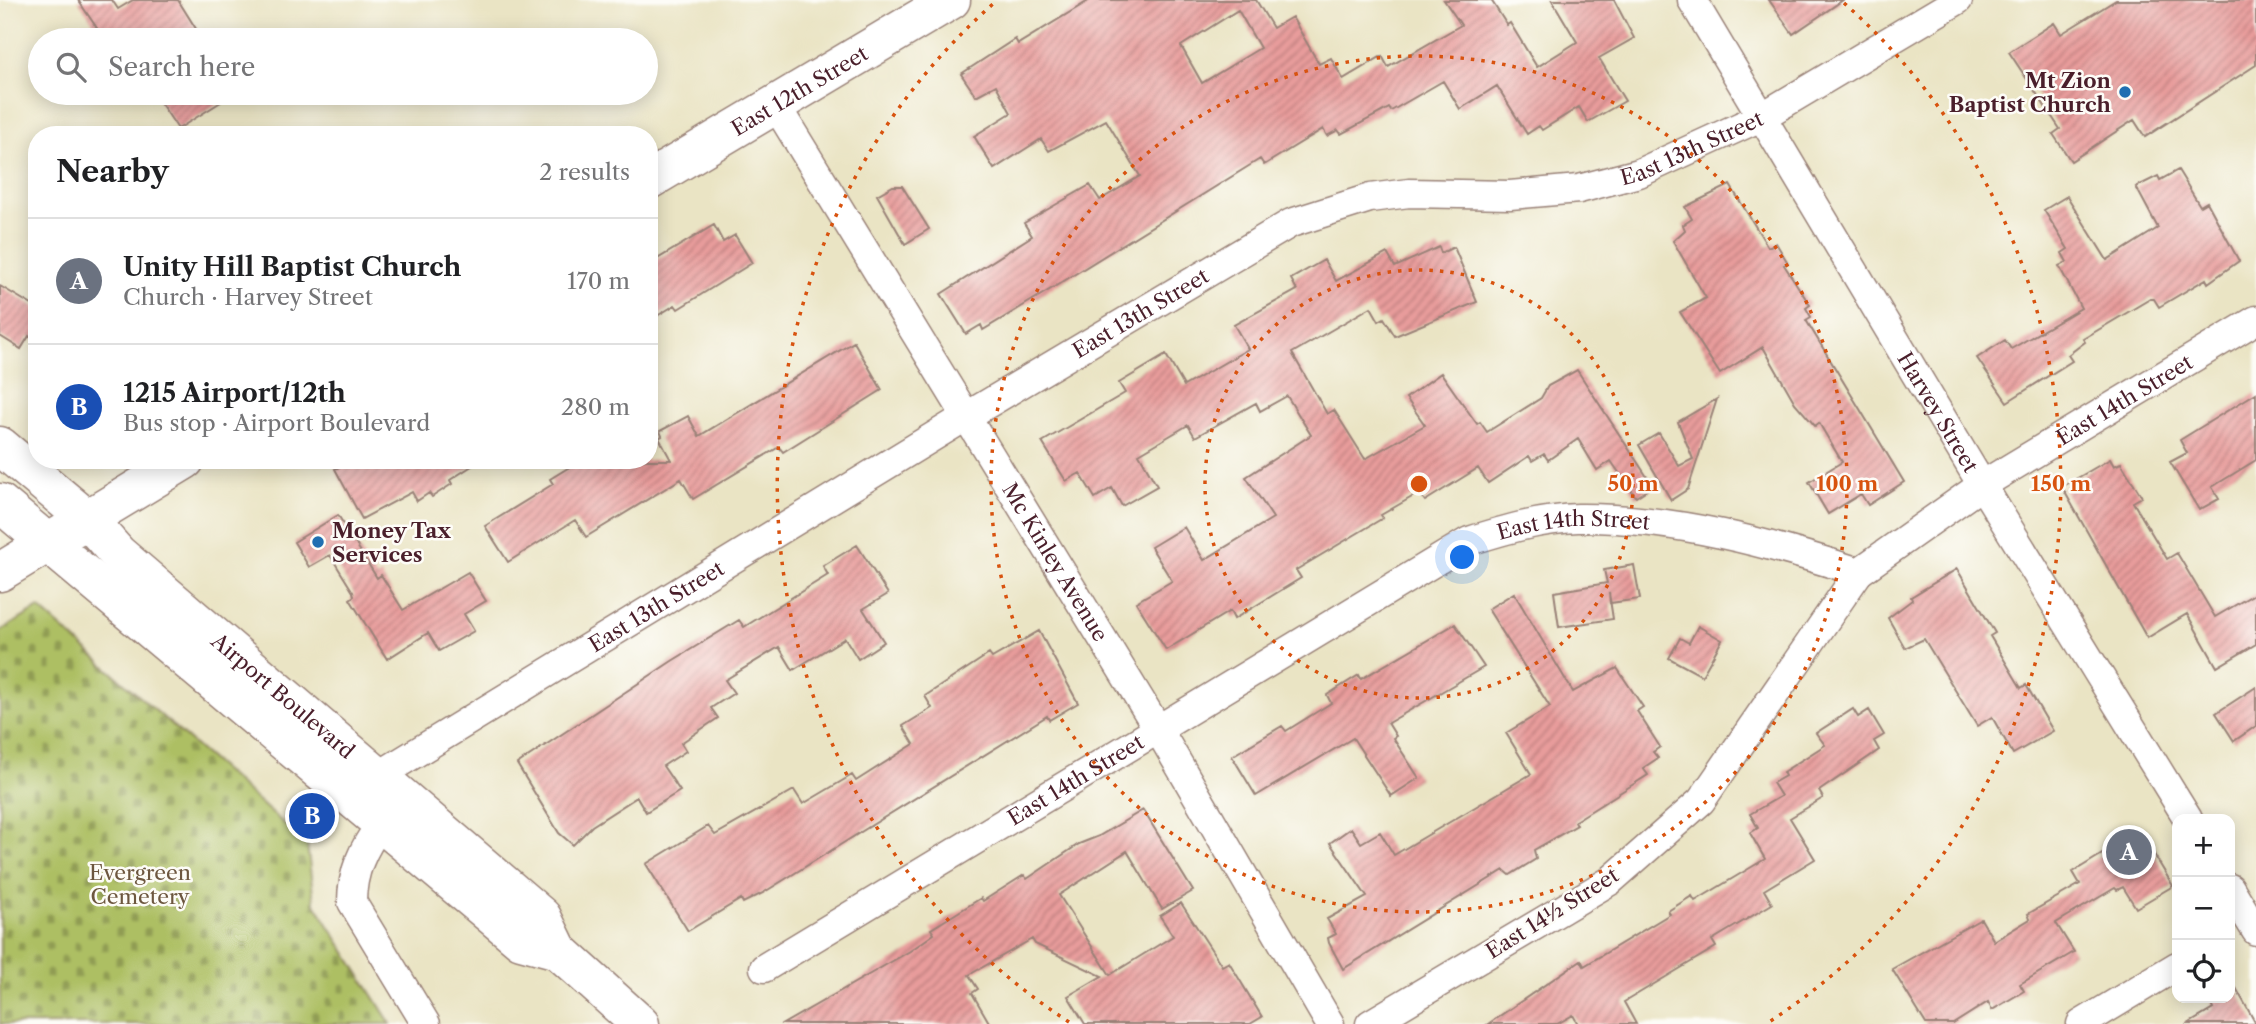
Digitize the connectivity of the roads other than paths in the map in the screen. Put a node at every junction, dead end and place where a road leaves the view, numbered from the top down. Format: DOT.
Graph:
graph roads {
  1 [pos="951,0"];
  2 [pos="1692,0"];
  3 [pos="1958,0"];
  4 [pos="775,104"];
  5 [pos="1763,116"];
  6 [pos="658,175"];
  7 [pos="2256,320"];
  8 [pos="967,416"];
  9 [pos="0,446"];
  10 [pos="170,469"];
  11 [pos="1982,485"];
  12 [pos="0,502"];
  13 [pos="87,519"];
  14 [pos="50,541"];
  15 [pos="0,572"];
  16 [pos="1859,572"];
  17 [pos="1158,729"];
  18 [pos="378,776"];
  19 [pos="2185,814"];
  20 [pos="381,824"];
  21 [pos="2235,902"];
  22 [pos="2245,929"];
  23 [pos="558,950"];
  24 [pos="764,968"];
  25 [pos="2172,969"];
  26 [pos="426,1024"];
  27 [pos="640,1024"];
  28 [pos="1330,1024"];
  29 [pos="1370,1024"];
  30 [pos="2081,1024"];
  1 -- 4 [label="main road, East 12th Street"];
  2 -- 5 [label="street, Harvey Street"];
  3 -- 5 [label="street, East 13th Street"];
  4 -- 6 [label="main road, East 12th Street"];
  4 -- 8 [label="street, Mc Kinley Avenue"];
  5 -- 8 [label="street, East 13th Street"];
  5 -- 11 [label="street, Harvey Street"];
  7 -- 11 [label="street, East 14th Street"];
  8 -- 17 [label="street, Mc Kinley Avenue"];
  8 -- 18 [label="street, East 13th Street"];
  9 -- 13 [label="main road, Airport Boulevard"];
  10 -- 13 [label="main road"];
  11 -- 16 [label="street, East 14th Street"];
  11 -- 19 [label="street, Harvey Street"];
  12 -- 14 [label="main road, Airport Boulevard"];
  13 -- 14 [label="main road"];
  13 -- 18 [label="main road, Airport Boulevard"];
  14 -- 15 [label="main road"];
  14 -- 20 [label="main road, Airport Boulevard"];
  16 -- 17 [label="street, East 14th Street"];
  16 -- 29 [label="street, East 14½ Street"];
  17 -- 24 [label="street, East 14th Street"];
  17 -- 28 [label="street, Mc Kinley Avenue"];
  18 -- 23 [label="main road, Airport Boulevard"];
  20 -- 23 [label="main road, Airport Boulevard"];
  20 -- 26 [label="street"];
  21 -- 22 [label="street"];
  23 -- 27 [label="main road, Airport Boulevard"];
  25 -- 30 [label="street"];
}
